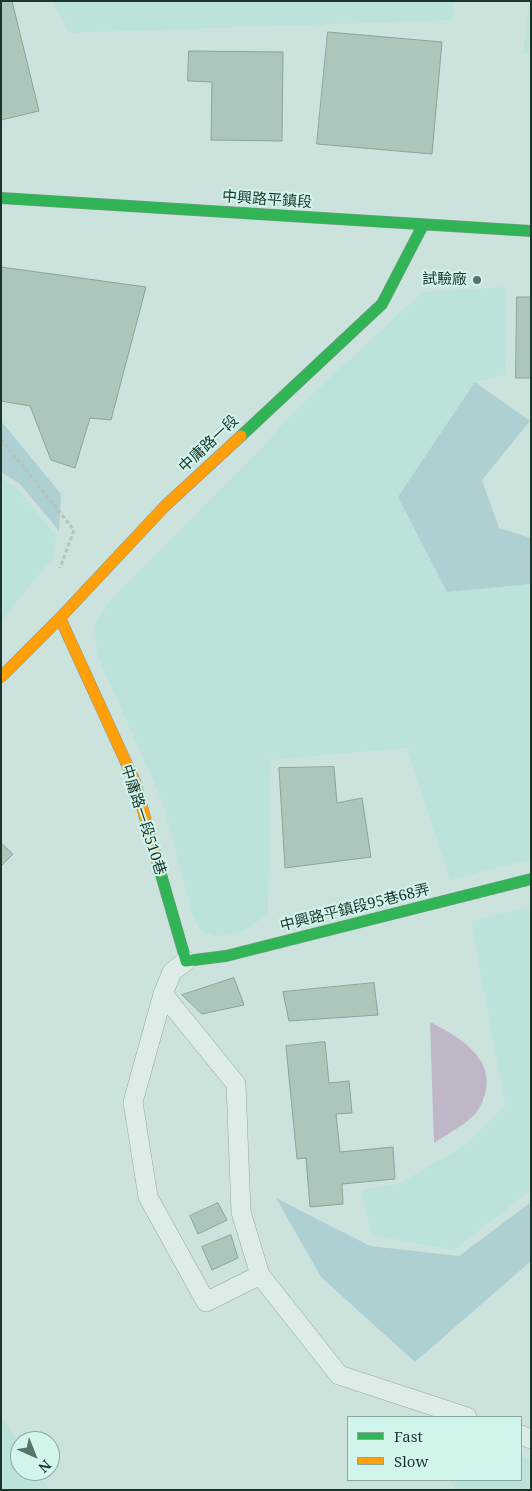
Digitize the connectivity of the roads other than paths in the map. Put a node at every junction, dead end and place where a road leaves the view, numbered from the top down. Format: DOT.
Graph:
graph roads {
  1 [pos="1,198"];
  2 [pos="424,225"];
  3 [pos="531,231"];
  4 [pos="60,618"];
  5 [pos="1,677"];
  6 [pos="531,879"];
  7 [pos="186,961"];
  8 [pos="163,994"];
  9 [pos="260,1275"];
  10 [pos="463,1416"];
  1 -- 2 [label="street, 中興路平鎮段"];
  2 -- 3 [label="street, 中興路平鎮段"];
  2 -- 4 [label="street, 中庸路一段"];
  4 -- 5 [label="street, 中庸路一段"];
  4 -- 7 [label="street, 中庸路一段510巷"];
  6 -- 7 [label="street, 中興路平鎮段95巷68弄"];
  7 -- 8 [label="lane"];
  8 -- 9 [label="lane"];
  8 -- 9 [label="lane"];
  9 -- 10 [label="lane"];
}
